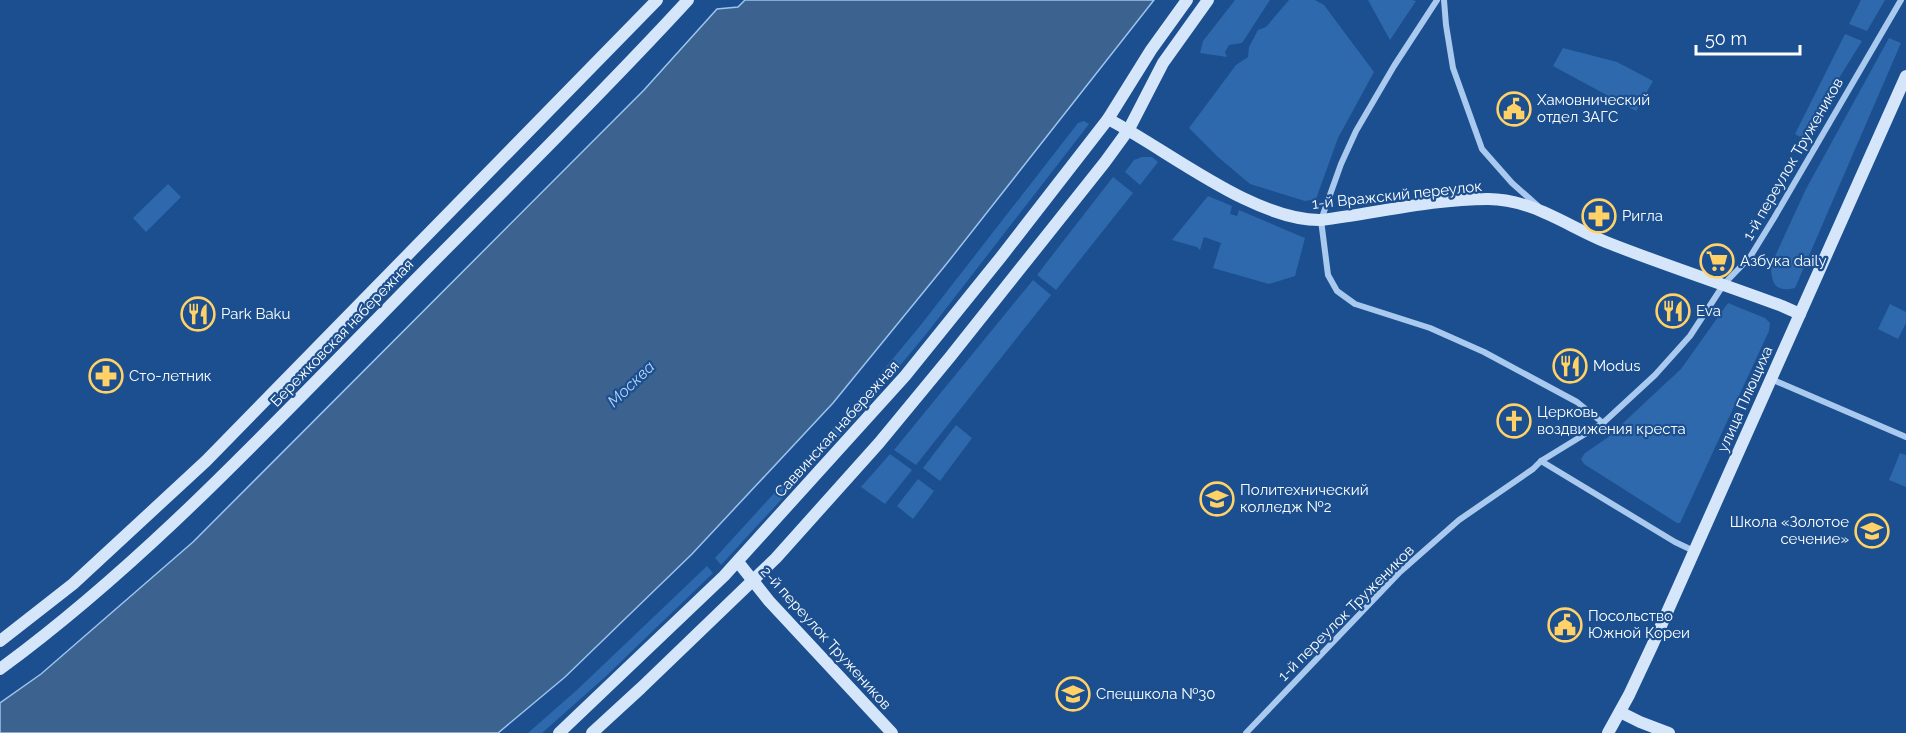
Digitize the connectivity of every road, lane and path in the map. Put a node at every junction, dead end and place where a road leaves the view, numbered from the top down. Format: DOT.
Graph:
graph roads {
  1 [pos="657,0"];
  2 [pos="688,0"];
  3 [pos="1187,0"];
  4 [pos="1208,0"];
  5 [pos="1444,0"];
  6 [pos="1901,0"];
  7 [pos="1436,2"];
  8 [pos="1906,76"];
  9 [pos="1108,119"];
  10 [pos="1129,129"];
  11 [pos="1543,210"];
  12 [pos="1321,220"];
  13 [pos="1724,285"];
  14 [pos="1800,314"];
  15 [pos="1771,379"];
  16 [pos="1603,423"];
  17 [pos="1906,437"];
  18 [pos="1541,461"];
  19 [pos="1694,551"];
  20 [pos="738,562"];
  21 [pos="753,581"];
  22 [pos="0,641"];
  23 [pos="0,669"];
  24 [pos="1620,712"];
  25 [pos="559,733"];
  26 [pos="592,733"];
  27 [pos="892,733"];
  28 [pos="1246,733"];
  29 [pos="1608,733"];
  30 [pos="1670,733"];
  1 -- 22 [label="main road, Бережковская набережная"];
  2 -- 23 [label="main road, Бережковская набережная"];
  3 -- 9 [label="main road, Саввинская набережная"];
  4 -- 10 [label="main road"];
  5 -- 11 [label="street"];
  6 -- 13 [label="street, 1-й переулок Тружеников"];
  7 -- 12 [label="street"];
  8 -- 14 [label="main road, улица Плющиха"];
  9 -- 10 [label="main road, 1-й Вражский переулок"];
  9 -- 20 [label="main road, Саввинская набережная"];
  10 -- 12 [label="main road, 1-й Вражский переулок"];
  10 -- 21 [label="main road"];
  11 -- 12 [label="main road, 1-й Вражский переулок"];
  11 -- 13 [label="main road, 1-й Вражский переулок"];
  12 -- 16 [label="street"];
  13 -- 14 [label="main road, 1-й Вражский переулок"];
  13 -- 16 [label="street, 1-й переулок Тружеников"];
  14 -- 15 [label="main road, улица Плющиха"];
  15 -- 17 [label="street"];
  15 -- 19 [label="main road, улица Плющиха"];
  16 -- 18 [label="street, 1-й переулок Тружеников"];
  18 -- 19 [label="street"];
  18 -- 28 [label="street, 1-й переулок Тружеников"];
  19 -- 24 [label="main road, улица Плющиха"];
  20 -- 21 [label="main road, 2-й переулок Тружеников"];
  20 -- 25 [label="main road, Саввинская набережная"];
  21 -- 26 [label="main road"];
  21 -- 27 [label="main road, 2-й переулок Тружеников"];
  24 -- 29 [label="main road, улица Плющиха"];
  24 -- 30 [label="main road"];
}
